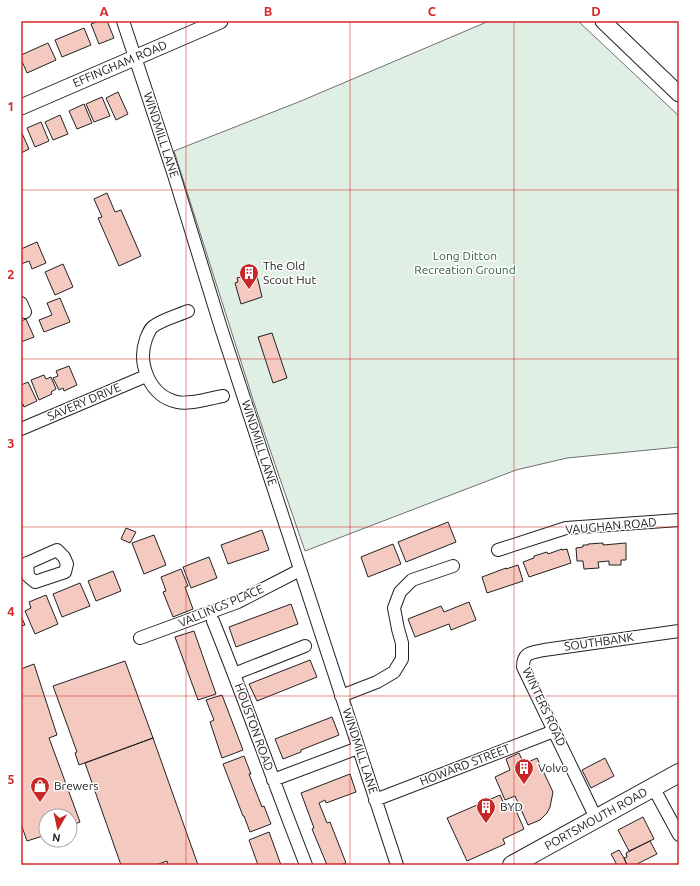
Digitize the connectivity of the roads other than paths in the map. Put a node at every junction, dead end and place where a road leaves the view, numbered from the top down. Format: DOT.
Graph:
graph roads {
  1 [pos="123,21"];
  2 [pos="220,21"];
  3 [pos="603,21"];
  4 [pos="135,58"];
  5 [pos="679,94"];
  6 [pos="21,107"];
  7 [pos="188,311"];
  8 [pos="146,376"];
  9 [pos="223,396"];
  10 [pos="21,429"];
  11 [pos="679,520"];
  12 [pos="498,550"];
  13 [pos="453,566"];
  14 [pos="300,570"];
  15 [pos="213,621"];
  16 [pos="679,631"];
  17 [pos="140,638"];
  18 [pos="305,646"];
  19 [pos="523,660"];
  20 [pos="234,674"];
  21 [pos="341,696"];
  22 [pos="554,731"];
  23 [pos="358,748"];
  24 [pos="679,773"];
  25 [pos="273,780"];
  26 [pos="653,787"];
  27 [pos="376,800"];
  28 [pos="596,818"];
  29 [pos="679,835"];
  30 [pos="306,865"];
  31 [pos="396,865"];
  32 [pos="512,865"];
  1 -- 4 [label="street, WINDMILL LANE"];
  2 -- 4 [label="street, EFFINGHAM ROAD"];
  3 -- 5 [label="street"];
  4 -- 6 [label="street, EFFINGHAM ROAD"];
  4 -- 14 [label="street, WINDMILL LANE"];
  7 -- 8 [label="street"];
  8 -- 9 [label="street"];
  8 -- 10 [label="street, SAVERY DRIVE"];
  11 -- 12 [label="street, VAUGHAN ROAD"];
  13 -- 21 [label="street"];
  14 -- 17 [label="street, VALLINGS PLACE"];
  14 -- 21 [label="street, WINDMILL LANE"];
  15 -- 20 [label="street, HOUSTON ROAD"];
  16 -- 19 [label="street, SOUTHBANK"];
  18 -- 20 [label="street, HOUSTON ROAD"];
  19 -- 22 [label="street, WINTERS ROAD"];
  20 -- 25 [label="street, HOUSTON ROAD"];
  21 -- 23 [label="street, WINDMILL LANE"];
  22 -- 27 [label="street, HOWARD STREET"];
  22 -- 28 [label="street, WINTERS ROAD"];
  23 -- 25 [label="street, HOUSTON ROAD"];
  23 -- 27 [label="street, WINDMILL LANE"];
  24 -- 26 [label="main road, PORTSMOUTH ROAD"];
  25 -- 30 [label="street, HOUSTON ROAD"];
  26 -- 28 [label="main road, PORTSMOUTH ROAD"];
  26 -- 29 [label="street"];
  27 -- 31 [label="street, WINDMILL LANE"];
  28 -- 32 [label="main road, PORTSMOUTH ROAD"];
}
